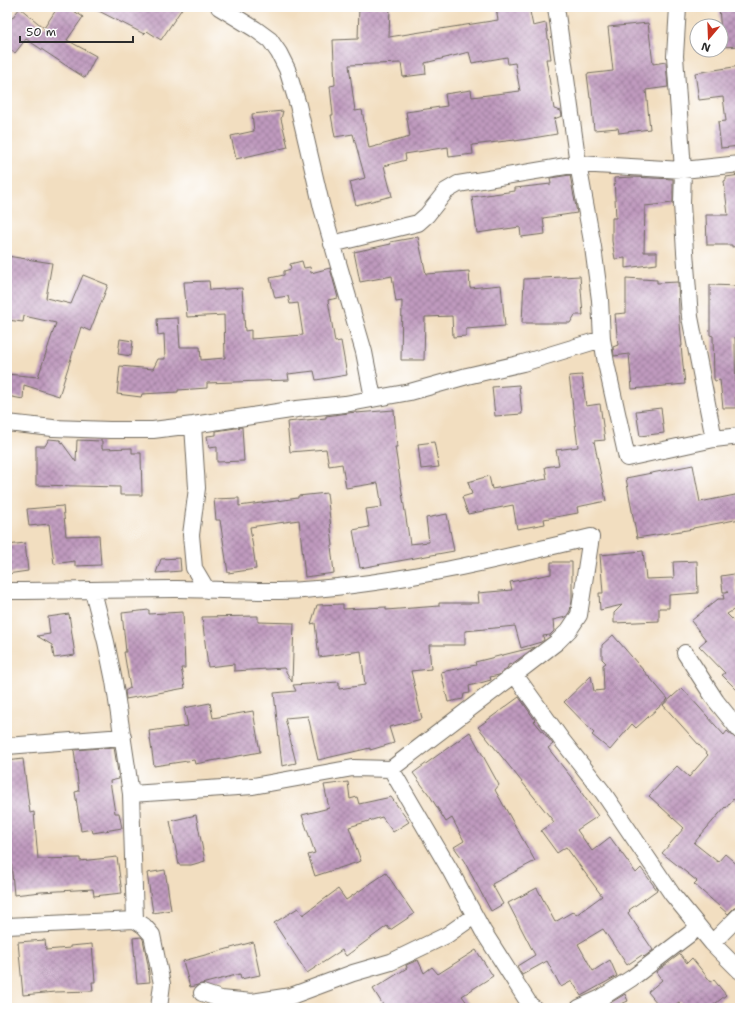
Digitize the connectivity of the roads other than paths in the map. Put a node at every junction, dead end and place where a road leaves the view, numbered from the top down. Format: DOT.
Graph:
graph roads {
  1 [pos="219,7"];
  2 [pos="556,7"];
  3 [pos="678,7"];
  4 [pos="578,164"];
  5 [pos="740,164"];
  6 [pos="683,170"];
  7 [pos="332,244"];
  8 [pos="602,339"];
  9 [pos="373,398"];
  10 [pos="7,423"];
  11 [pos="193,426"];
  12 [pos="740,436"];
  13 [pos="714,439"];
  14 [pos="207,590"];
  15 [pos="7,591"];
  16 [pos="93,591"];
  17 [pos="685,653"];
  18 [pos="515,675"];
  19 [pos="740,731"];
  20 [pos="124,737"];
  21 [pos="7,746"];
  22 [pos="391,770"];
  23 [pos="131,794"];
  24 [pos="740,915"];
  25 [pos="474,916"];
  26 [pos="135,920"];
  27 [pos="7,926"];
  28 [pos="698,927"];
  29 [pos="712,943"];
  30 [pos="740,971"];
  31 [pos="202,993"];
  32 [pos="159,1008"];
  33 [pos="534,1008"];
  34 [pos="579,1008"];
  1 -- 7 [label="street"];
  2 -- 4 [label="street"];
  3 -- 6 [label="street"];
  4 -- 6 [label="street"];
  4 -- 7 [label="street"];
  4 -- 8 [label="street"];
  5 -- 6 [label="street"];
  6 -- 13 [label="street"];
  7 -- 9 [label="street"];
  8 -- 9 [label="street"];
  8 -- 13 [label="street"];
  9 -- 11 [label="street"];
  10 -- 11 [label="street"];
  11 -- 14 [label="street"];
  12 -- 13 [label="street"];
  14 -- 16 [label="street"];
  14 -- 18 [label="street"];
  15 -- 16 [label="street"];
  16 -- 20 [label="street"];
  17 -- 19 [label="street"];
  18 -- 22 [label="street"];
  18 -- 28 [label="street"];
  20 -- 21 [label="street"];
  20 -- 23 [label="street"];
  22 -- 23 [label="street"];
  22 -- 25 [label="street"];
  23 -- 26 [label="street"];
  24 -- 29 [label="street"];
  25 -- 31 [label="street"];
  25 -- 33 [label="street"];
  26 -- 27 [label="street"];
  26 -- 32 [label="street"];
  28 -- 29 [label="street"];
  28 -- 34 [label="street"];
  29 -- 30 [label="street"];
}
